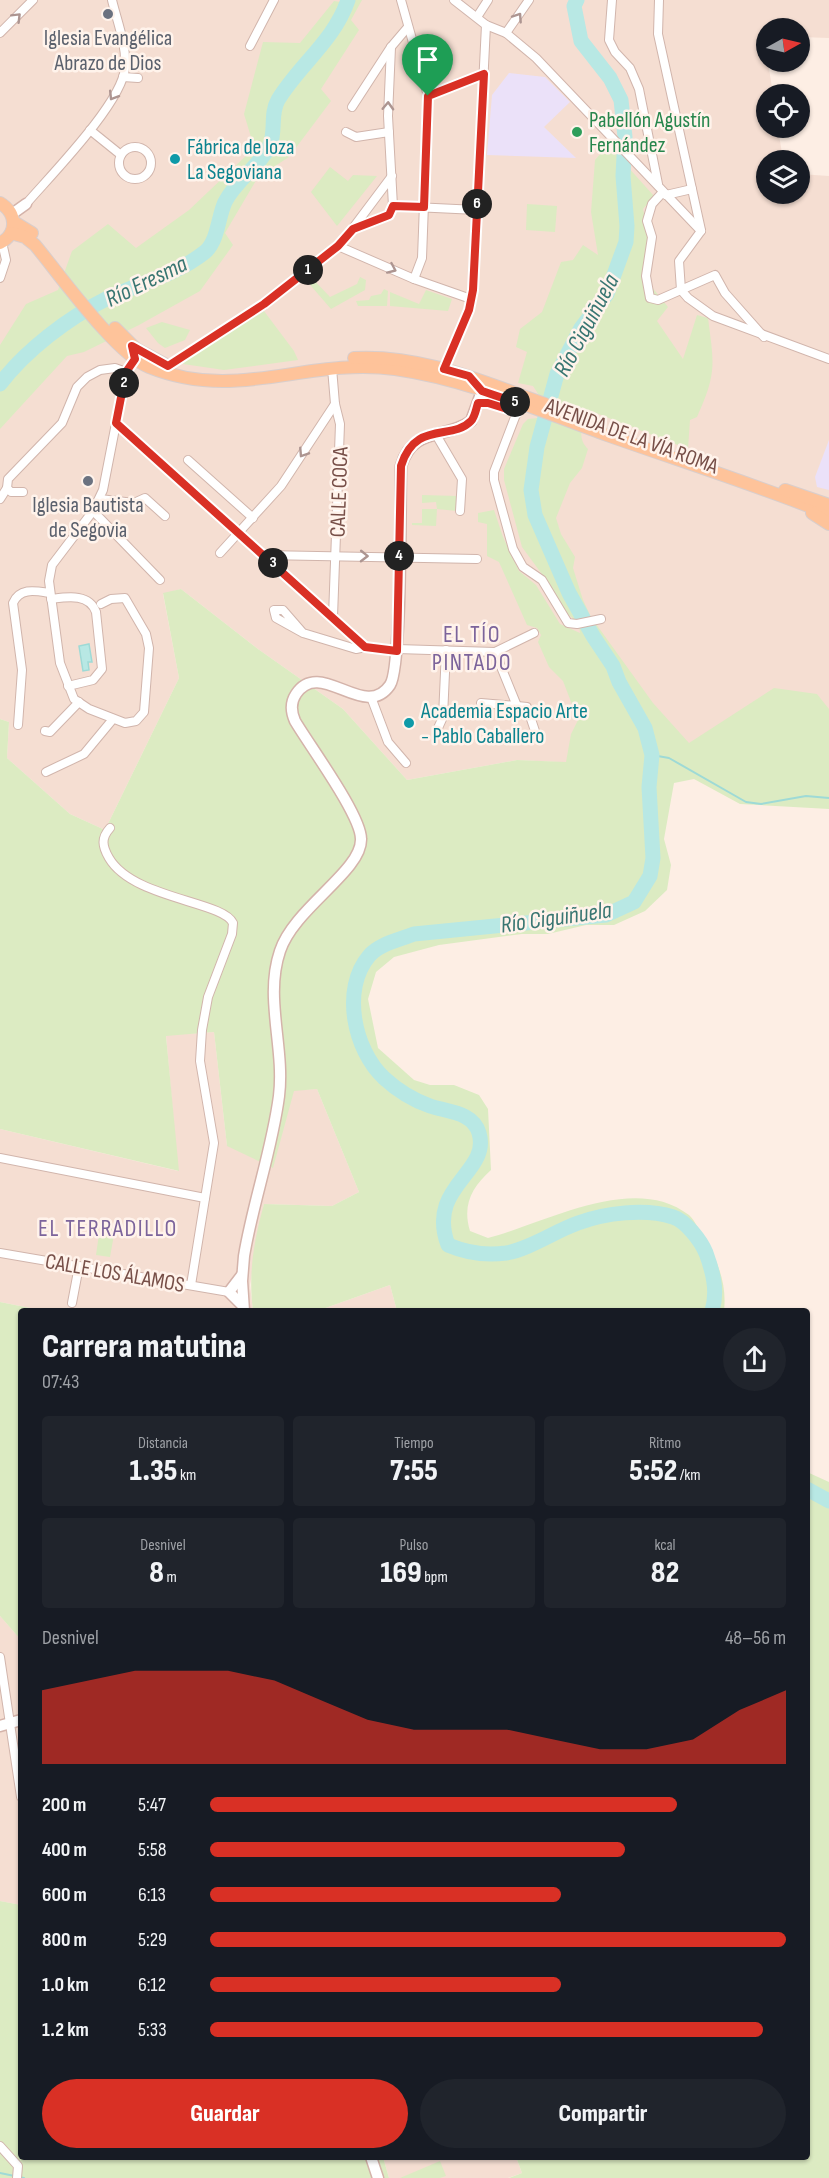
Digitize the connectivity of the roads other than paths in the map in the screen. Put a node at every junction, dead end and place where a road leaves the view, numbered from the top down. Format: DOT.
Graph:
graph roads {
  1 [pos="33,0"];
  2 [pos="112,0"];
  3 [pos="274,0"];
  4 [pos="401,0"];
  5 [pos="454,0"];
  6 [pos="488,0"];
  7 [pos="529,0"];
  8 [pos="612,0"];
  9 [pos="659,0"];
  10 [pos="477,16"];
  11 [pos="486,25"];
  12 [pos="408,27"];
  13 [pos="0,33"];
  14 [pos="506,33"];
  15 [pos="249,46"];
  16 [pos="391,47"];
  17 [pos="484,74"];
  18 [pos="123,77"];
  19 [pos="138,78"];
  20 [pos="428,96"];
  21 [pos="355,107"];
  22 [pos="90,130"];
  23 [pos="346,132"];
  24 [pos="389,132"];
  25 [pos="121,155"];
  26 [pos="392,176"];
  27 [pos="692,189"];
  28 [pos="662,191"];
  29 [pos="0,203"];
  30 [pos="26,204"];
  31 [pos="393,206"];
  32 [pos="424,207"];
  33 [pos="477,210"];
  34 [pos="12,223"];
  35 [pos="353,229"];
  36 [pos="701,231"];
  37 [pos="1,243"];
  38 [pos="338,246"];
  39 [pos="0,278"];
  40 [pos="414,279"];
  41 [pos="681,290"];
  42 [pos="471,299"];
  43 [pos="764,337"];
  44 [pos="119,339"];
  45 [pos="132,346"];
  46 [pos="135,359"];
  47 [pos="829,359"];
  48 [pos="364,365"];
  49 [pos="176,368"];
  50 [pos="332,368"];
  51 [pos="444,369"];
  52 [pos="126,372"];
  53 [pos="469,376"];
  54 [pos="451,382"];
  55 [pos="483,399"];
  56 [pos="335,404"];
  57 [pos="527,405"];
  58 [pos="116,423"];
  59 [pos="587,424"];
  60 [pos="435,433"];
  61 [pos="188,460"];
  62 [pos="7,488"];
  63 [pos="23,492"];
  64 [pos="0,499"];
  65 [pos="100,499"];
  66 [pos="799,504"];
  67 [pos="829,505"];
  68 [pos="93,511"];
  69 [pos="460,511"];
  70 [pos="829,514"];
  71 [pos="165,516"];
  72 [pos="253,518"];
  73 [pos="829,524"];
  74 [pos="239,533"];
  75 [pos="220,553"];
  76 [pos="264,555"];
  77 [pos="336,555"];
  78 [pos="399,556"];
  79 [pos="477,559"];
  80 [pos="160,580"];
  81 [pos="51,596"];
  82 [pos="101,604"];
  83 [pos="333,617"];
  84 [pos="597,620"];
  85 [pos="303,633"];
  86 [pos="534,633"];
  87 [pos="365,647"];
  88 [pos="397,650"];
  89 [pos="446,650"];
  90 [pos="495,652"];
  91 [pos="68,686"];
  92 [pos="371,697"];
  93 [pos="79,702"];
  94 [pos="481,703"];
  95 [pos="517,706"];
  96 [pos="113,719"];
  97 [pos="18,725"];
  98 [pos="438,728"];
  99 [pos="45,731"];
  100 [pos="536,734"];
  101 [pos="406,763"];
  102 [pos="46,772"];
  103 [pos="110,828"];
  104 [pos="0,1158"];
  105 [pos="205,1198"];
  106 [pos="0,1253"];
  107 [pos="79,1266"];
  108 [pos="242,1275"];
  109 [pos="191,1286"];
  110 [pos="229,1292"];
  111 [pos="72,1304"];
  112 [pos="243,1308"];
  113 [pos="244,1308"];
  114 [pos="0,1657"];
  115 [pos="11,1722"];
  116 [pos="18,1774"];
  117 [pos="0,2146"];
  118 [pos="372,2160"];
  119 [pos="17,2178"];
  120 [pos="378,2178"];
  13 -- 1 [label="street, one-way"];
  2 -- 18 [label="street"];
  3 -- 15 [label="street"];
  4 -- 12 [label="street"];
  5 -- 10 [label="street"];
  6 -- 10 [label="street"];
  14 -- 7 [label="street, one-way"];
  8 -- 28 [label="street"];
  9 -- 27 [label="street"];
  10 -- 11 [label="street"];
  11 -- 14 [label="street"];
  11 -- 17 [label="street"];
  12 -- 16 [label="street"];
  12 -- 20 [label="street"];
  14 -- 28 [label="street"];
  16 -- 21 [label="street"];
  24 -- 16 [label="street, one-way"];
  17 -- 20 [label="street"];
  17 -- 33 [label="street"];
  18 -- 19 [label="street"];
  18 -- 22 [label="street, one-way"];
  20 -- 32 [label="street"];
  22 -- 25 [label="street"];
  22 -- 30 [label="street"];
  23 -- 24 [label="street"];
  24 -- 26 [label="street"];
  25 -- 25 [label="street"];
  26 -- 31 [label="street"];
  26 -- 35 [label="street"];
  27 -- 28 [label="street"];
  27 -- 36 [label="street"];
  28 -- 36 [label="street"];
  28 -- 41 [label="street"];
  29 -- 34 [label="main road"];
  30 -- 34 [label="street"];
  31 -- 32 [label="street"];
  31 -- 35 [label="street"];
  32 -- 33 [label="street"];
  32 -- 40 [label="street"];
  33 -- 42 [label="street"];
  34 -- 37 [label="main road"];
  34 -- 44 [label="main road"];
  35 -- 38 [label="street"];
  36 -- 41 [label="street"];
  37 -- 39 [label="street"];
  38 -- 40 [label="street, one-way"];
  38 -- 49 [label="street"];
  40 -- 42 [label="street"];
  41 -- 43 [label="street"];
  41 -- 43 [label="street"];
  42 -- 51 [label="street"];
  43 -- 47 [label="street"];
  44 -- 45 [label="main road, AVENIDA DE LA VÍA ROMA"];
  44 -- 46 [label="main road, AVENIDA DE LA VÍA ROMA"];
  45 -- 46 [label="main road"];
  45 -- 49 [label="main road, AVENIDA DE LA VÍA ROMA"];
  46 -- 49 [label="main road, AVENIDA DE LA VÍA ROMA"];
  46 -- 52 [label="street"];
  48 -- 50 [label="main road, AVENIDA DE LA VÍA ROMA"];
  48 -- 51 [label="main road"];
  48 -- 54 [label="main road, AVENIDA DE LA VÍA ROMA"];
  49 -- 50 [label="main road, AVENIDA DE LA VÍA ROMA"];
  49 -- 51 [label="main road, AVENIDA DE LA VÍA ROMA"];
  50 -- 56 [label="street, CALLE COCA"];
  51 -- 53 [label="main road, AVENIDA DE LA VÍA ROMA"];
  51 -- 54 [label="main road"];
  52 -- 58 [label="street"];
  52 -- 62 [label="street"];
  53 -- 55 [label="main road"];
  53 -- 57 [label="main road, AVENIDA DE LA VÍA ROMA"];
  54 -- 55 [label="main road, AVENIDA DE LA VÍA ROMA"];
  55 -- 57 [label="street, AVENIDA DE LA VÍA ROMA"];
  55 -- 57 [label="main road"];
  55 -- 60 [label="street"];
  56 -- 72 [label="street, one-way"];
  56 -- 77 [label="street, CALLE COCA"];
  57 -- 59 [label="main road, AVENIDA DE LA VÍA ROMA"];
  57 -- 84 [label="street"];
  58 -- 65 [label="street"];
  58 -- 74 [label="street"];
  59 -- 66 [label="main road, AVENIDA DE LA VÍA ROMA"];
  59 -- 67 [label="main road, AVENIDA DE LA VÍA ROMA"];
  60 -- 69 [label="street"];
  60 -- 78 [label="street"];
  61 -- 72 [label="street"];
  62 -- 63 [label="street"];
  62 -- 64 [label="street"];
  65 -- 68 [label="street"];
  65 -- 71 [label="street"];
  66 -- 70 [label="main road, AVENIDA DE LA VÍA ROMA"];
  66 -- 73 [label="main road, AVENIDA DE LA VÍA ROMA"];
  68 -- 80 [label="street"];
  68 -- 81 [label="street"];
  72 -- 74 [label="street"];
  74 -- 75 [label="street"];
  74 -- 76 [label="street"];
  76 -- 77 [label="street"];
  76 -- 83 [label="street"];
  77 -- 78 [label="street, one-way"];
  77 -- 83 [label="street, CALLE COCA"];
  78 -- 79 [label="street"];
  78 -- 88 [label="street"];
  81 -- 91 [label="street"];
  81 -- 91 [label="street"];
  81 -- 97 [label="street"];
  82 -- 96 [label="street"];
  83 -- 87 [label="street"];
  85 -- 87 [label="street"];
  86 -- 90 [label="street"];
  87 -- 88 [label="street"];
  88 -- 89 [label="street"];
  88 -- 92 [label="street"];
  89 -- 90 [label="street"];
  89 -- 98 [label="street"];
  90 -- 95 [label="street"];
  91 -- 93 [label="street"];
  92 -- 101 [label="street"];
  92 -- 108 [label="street"];
  93 -- 96 [label="street"];
  93 -- 99 [label="street"];
  94 -- 95 [label="street"];
  95 -- 100 [label="street"];
  96 -- 102 [label="street"];
  103 -- 105 [label="street"];
  104 -- 105 [label="street"];
  105 -- 109 [label="street"];
  106 -- 107 [label="street, CALLE LOS ÁLAMOS"];
  107 -- 109 [label="street, CALLE LOS ÁLAMOS"];
  107 -- 111 [label="street"];
  108 -- 110 [label="street"];
  108 -- 113 [label="street"];
  109 -- 110 [label="street, CALLE LOS ÁLAMOS"];
  110 -- 112 [label="street"];
  114 -- 115 [label="street"];
  115 -- 116 [label="street"];
  117 -- 119 [label="street"];
  118 -- 120 [label="street"];
}
